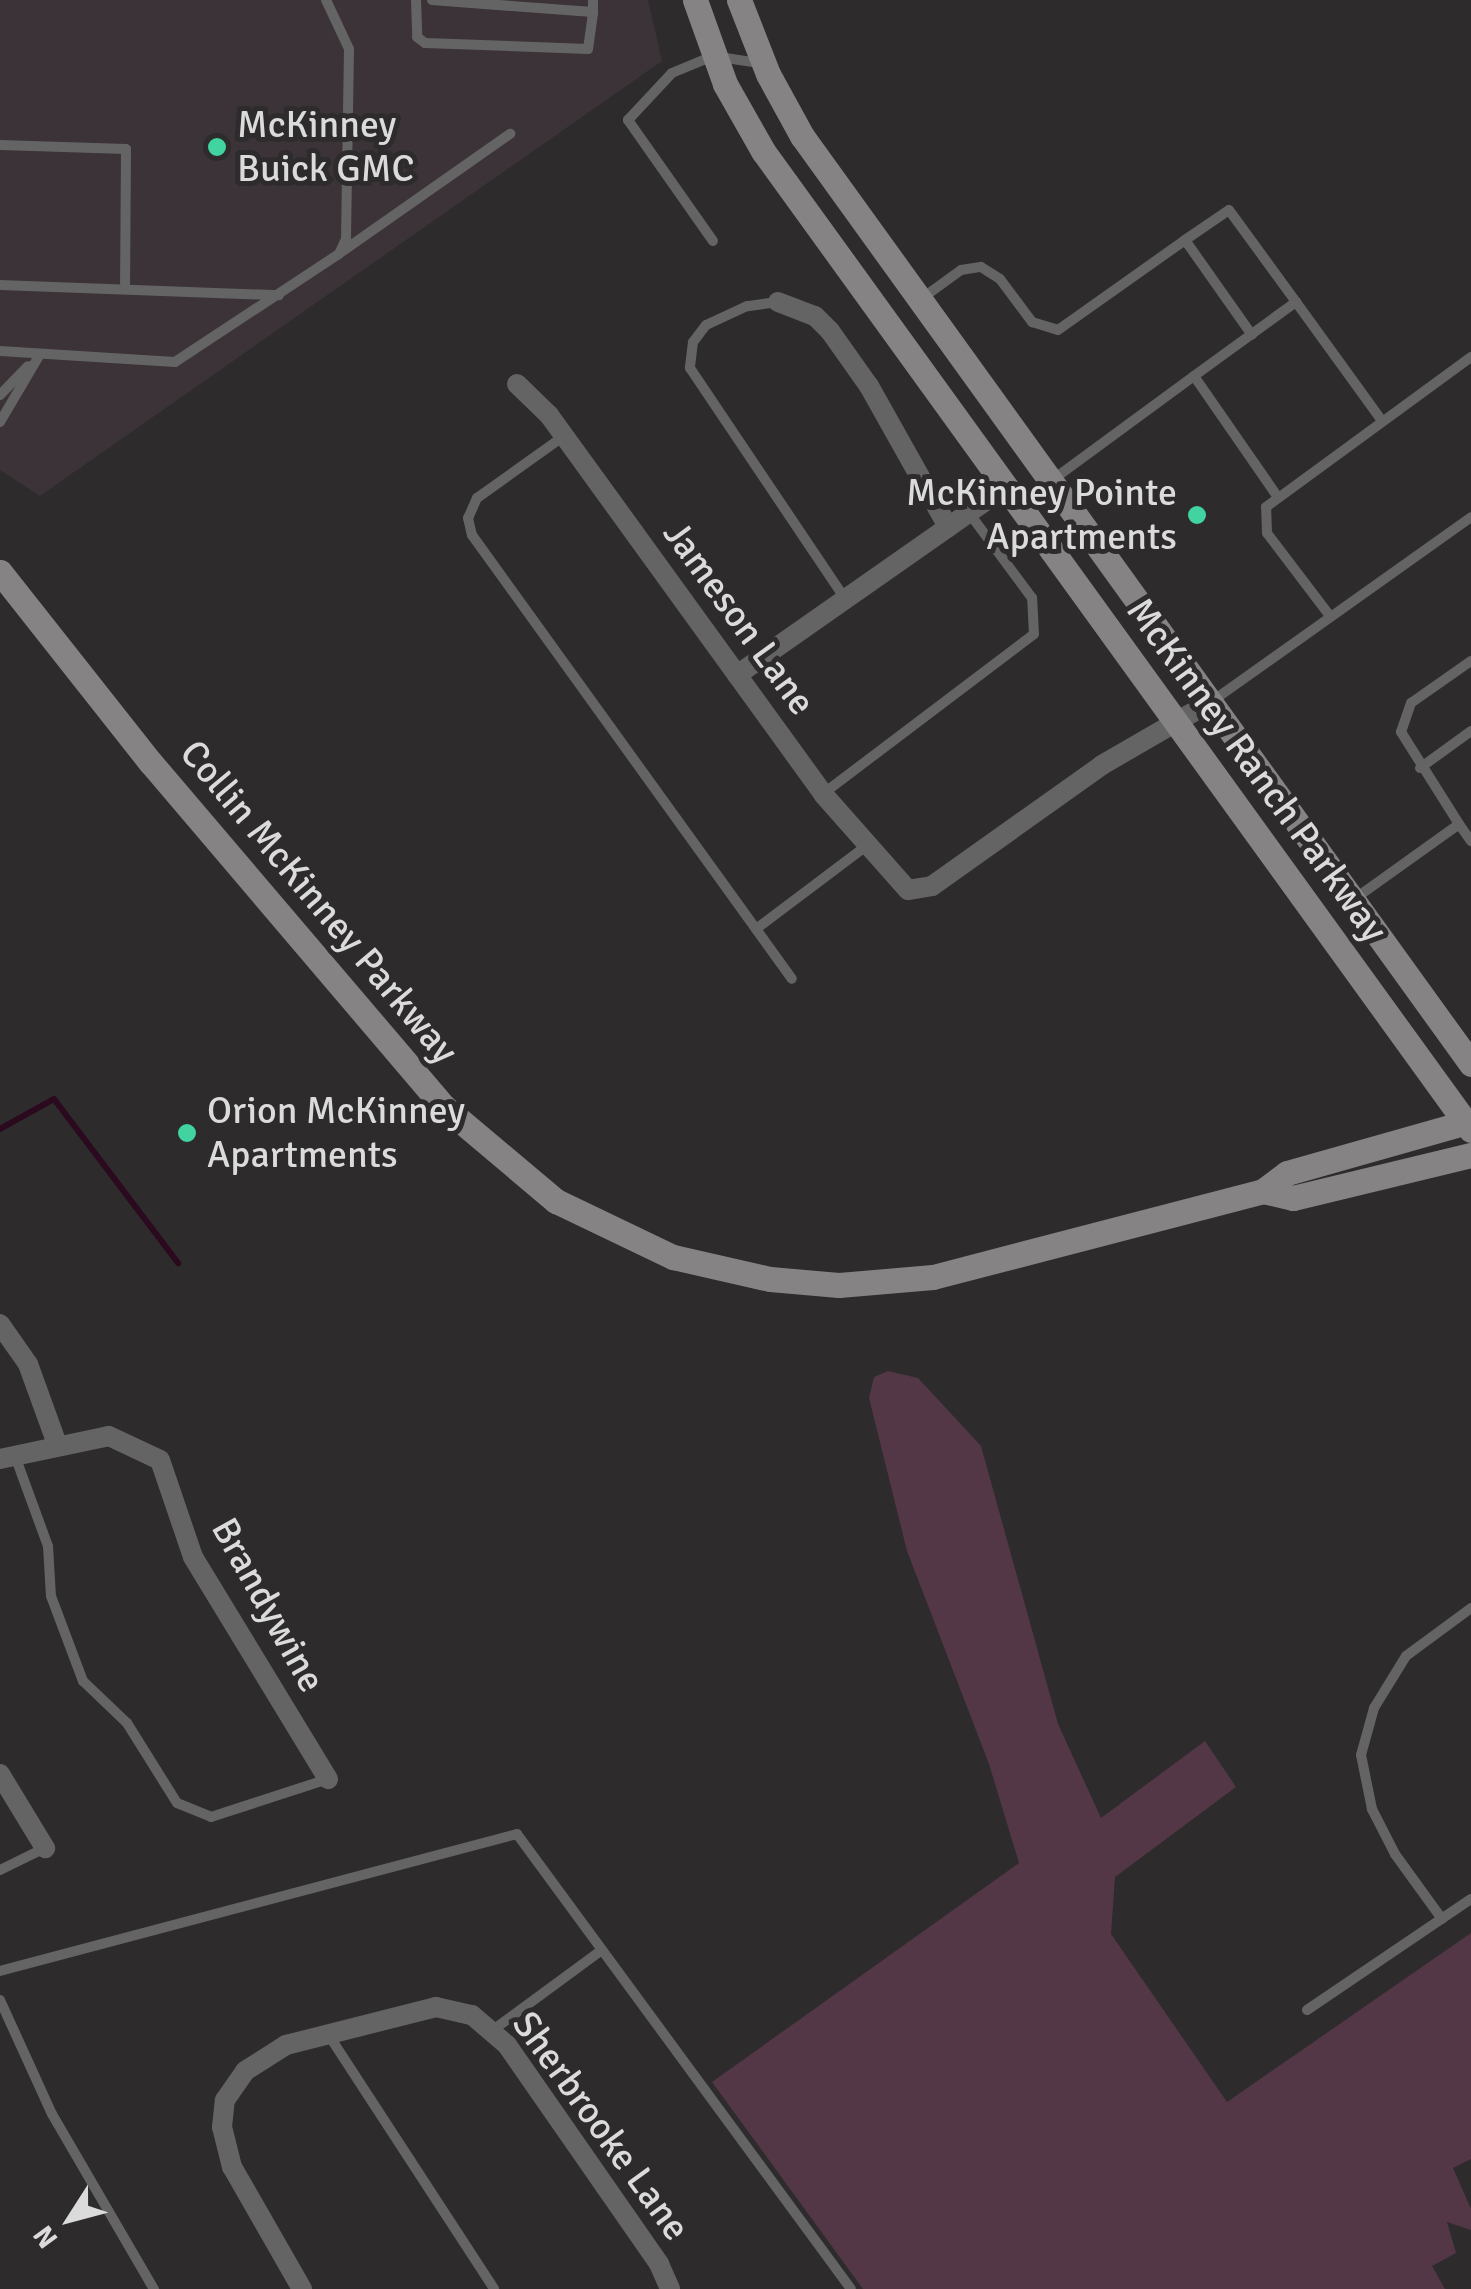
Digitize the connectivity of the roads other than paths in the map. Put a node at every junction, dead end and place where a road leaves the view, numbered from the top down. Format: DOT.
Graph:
graph roads {
  1 [pos="326,0"];
  2 [pos="416,0"];
  3 [pos="432,0"];
  4 [pos="695,0"];
  5 [pos="739,0"];
  6 [pos="593,6"];
  7 [pos="713,56"];
  8 [pos="763,64"];
  9 [pos="510,134"];
  10 [pos="802,136"];
  11 [pos="0,145"];
  12 [pos="1185,240"];
  13 [pos="713,242"];
  14 [pos="339,254"];
  15 [pos="0,285"];
  16 [pos="124,290"];
  17 [pos="280,295"];
  18 [pos="920,300"];
  19 [pos="778,302"];
  20 [pos="1296,302"];
  21 [pos="1252,334"];
  22 [pos="0,351"];
  23 [pos="40,354"];
  24 [pos="1471,357"];
  25 [pos="1194,376"];
  26 [pos="517,384"];
  27 [pos="0,395"];
  28 [pos="1382,420"];
  29 [pos="0,422"];
  30 [pos="564,436"];
  31 [pos="1051,481"];
  32 [pos="1005,487"];
  33 [pos="1277,496"];
  34 [pos="968,512"];
  35 [pos="1471,518"];
  36 [pos="948,527"];
  37 [pos="0,572"];
  38 [pos="846,600"];
  39 [pos="1330,616"];
  40 [pos="1471,661"];
  41 [pos="737,675"];
  42 [pos="1209,703"];
  43 [pos="1177,722"];
  44 [pos="1471,732"];
  45 [pos="1420,768"];
  46 [pos="822,794"];
  47 [pos="1458,824"];
  48 [pos="1471,841"];
  49 [pos="866,846"];
  50 [pos="1353,901"];
  51 [pos="756,930"];
  52 [pos="792,978"];
  53 [pos="1471,1064"];
  54 [pos="1469,1124"];
  55 [pos="1471,1155"];
  56 [pos="1263,1191"];
  57 [pos="0,1324"];
  58 [pos="56,1444"];
  59 [pos="7,1457"];
  60 [pos="1471,1608"];
  61 [pos="0,1774"];
  62 [pos="328,1778"];
  63 [pos="45,1848"];
  64 [pos="0,1870"];
  65 [pos="1471,1899"];
  66 [pos="1442,1919"];
  67 [pos="602,1950"];
  68 [pos="0,1971"];
  69 [pos="0,2000"];
  70 [pos="1307,2010"];
  71 [pos="493,2030"];
  72 [pos="328,2033"];
  73 [pos="154,2289"];
  74 [pos="302,2289"];
  75 [pos="494,2289"];
  76 [pos="670,2289"];
  77 [pos="851,2289"];
  1 -- 14 [label="lane"];
  2 -- 6 [label="lane"];
  3 -- 6 [label="lane"];
  4 -- 7 [label="main road, McKinney Ranch Parkway"];
  5 -- 8 [label="main road, McKinney Ranch Parkway"];
  7 -- 8 [label="lane"];
  7 -- 10 [label="main road"];
  7 -- 13 [label="lane"];
  7 -- 32 [label="main road, McKinney Ranch Parkway"];
  8 -- 10 [label="main road, McKinney Ranch Parkway"];
  9 -- 14 [label="lane"];
  10 -- 18 [label="main road, McKinney Ranch Parkway"];
  11 -- 16 [label="lane"];
  12 -- 18 [label="lane"];
  12 -- 20 [label="lane"];
  12 -- 21 [label="lane"];
  14 -- 17 [label="lane"];
  15 -- 16 [label="lane"];
  16 -- 17 [label="lane"];
  17 -- 23 [label="lane"];
  18 -- 31 [label="main road, McKinney Ranch Parkway"];
  19 -- 36 [label="street"];
  19 -- 38 [label="lane"];
  20 -- 21 [label="lane"];
  20 -- 28 [label="lane"];
  21 -- 25 [label="lane"];
  22 -- 23 [label="lane"];
  23 -- 27 [label="lane"];
  23 -- 29 [label="lane"];
  24 -- 28 [label="lane"];
  25 -- 31 [label="lane"];
  25 -- 33 [label="lane"];
  26 -- 30 [label="street, Jameson Lane"];
  28 -- 33 [label="lane"];
  30 -- 41 [label="street, Jameson Lane"];
  30 -- 51 [label="lane"];
  31 -- 42 [label="main road, McKinney Ranch Parkway"];
  32 -- 34 [label="street"];
  32 -- 43 [label="main road, McKinney Ranch Parkway"];
  33 -- 39 [label="lane"];
  34 -- 36 [label="street"];
  34 -- 46 [label="lane"];
  35 -- 39 [label="lane"];
  36 -- 38 [label="street"];
  37 -- 56 [label="main road, Collin McKinney Parkway"];
  38 -- 41 [label="street"];
  39 -- 42 [label="lane"];
  40 -- 45 [label="lane"];
  41 -- 46 [label="street, Jameson Lane"];
  42 -- 43 [label="street"];
  42 -- 50 [label="main road, McKinney Ranch Parkway"];
  43 -- 49 [label="street, Jameson Lane"];
  43 -- 54 [label="main road, McKinney Ranch Parkway"];
  44 -- 45 [label="lane"];
  45 -- 47 [label="lane"];
  46 -- 49 [label="street, Jameson Lane"];
  47 -- 48 [label="lane"];
  47 -- 50 [label="lane"];
  49 -- 51 [label="lane"];
  50 -- 53 [label="main road, McKinney Ranch Parkway"];
  51 -- 52 [label="lane"];
  54 -- 56 [label="main road, Collin McKinney Parkway"];
  55 -- 56 [label="main road, Collin McKinney Parkway"];
  57 -- 58 [label="street"];
  58 -- 59 [label="street"];
  58 -- 62 [label="street, Brandywine"];
  59 -- 62 [label="lane"];
  60 -- 66 [label="lane"];
  61 -- 63 [label="street"];
  63 -- 64 [label="lane"];
  65 -- 66 [label="lane"];
  66 -- 70 [label="lane"];
  67 -- 68 [label="lane"];
  67 -- 71 [label="lane"];
  67 -- 77 [label="lane"];
  69 -- 73 [label="lane"];
  71 -- 72 [label="street, Sherbrooke Lane"];
  71 -- 76 [label="street, Sherbrooke Lane"];
  72 -- 74 [label="street, Sherbrooke Lane"];
  72 -- 75 [label="lane"];
}
